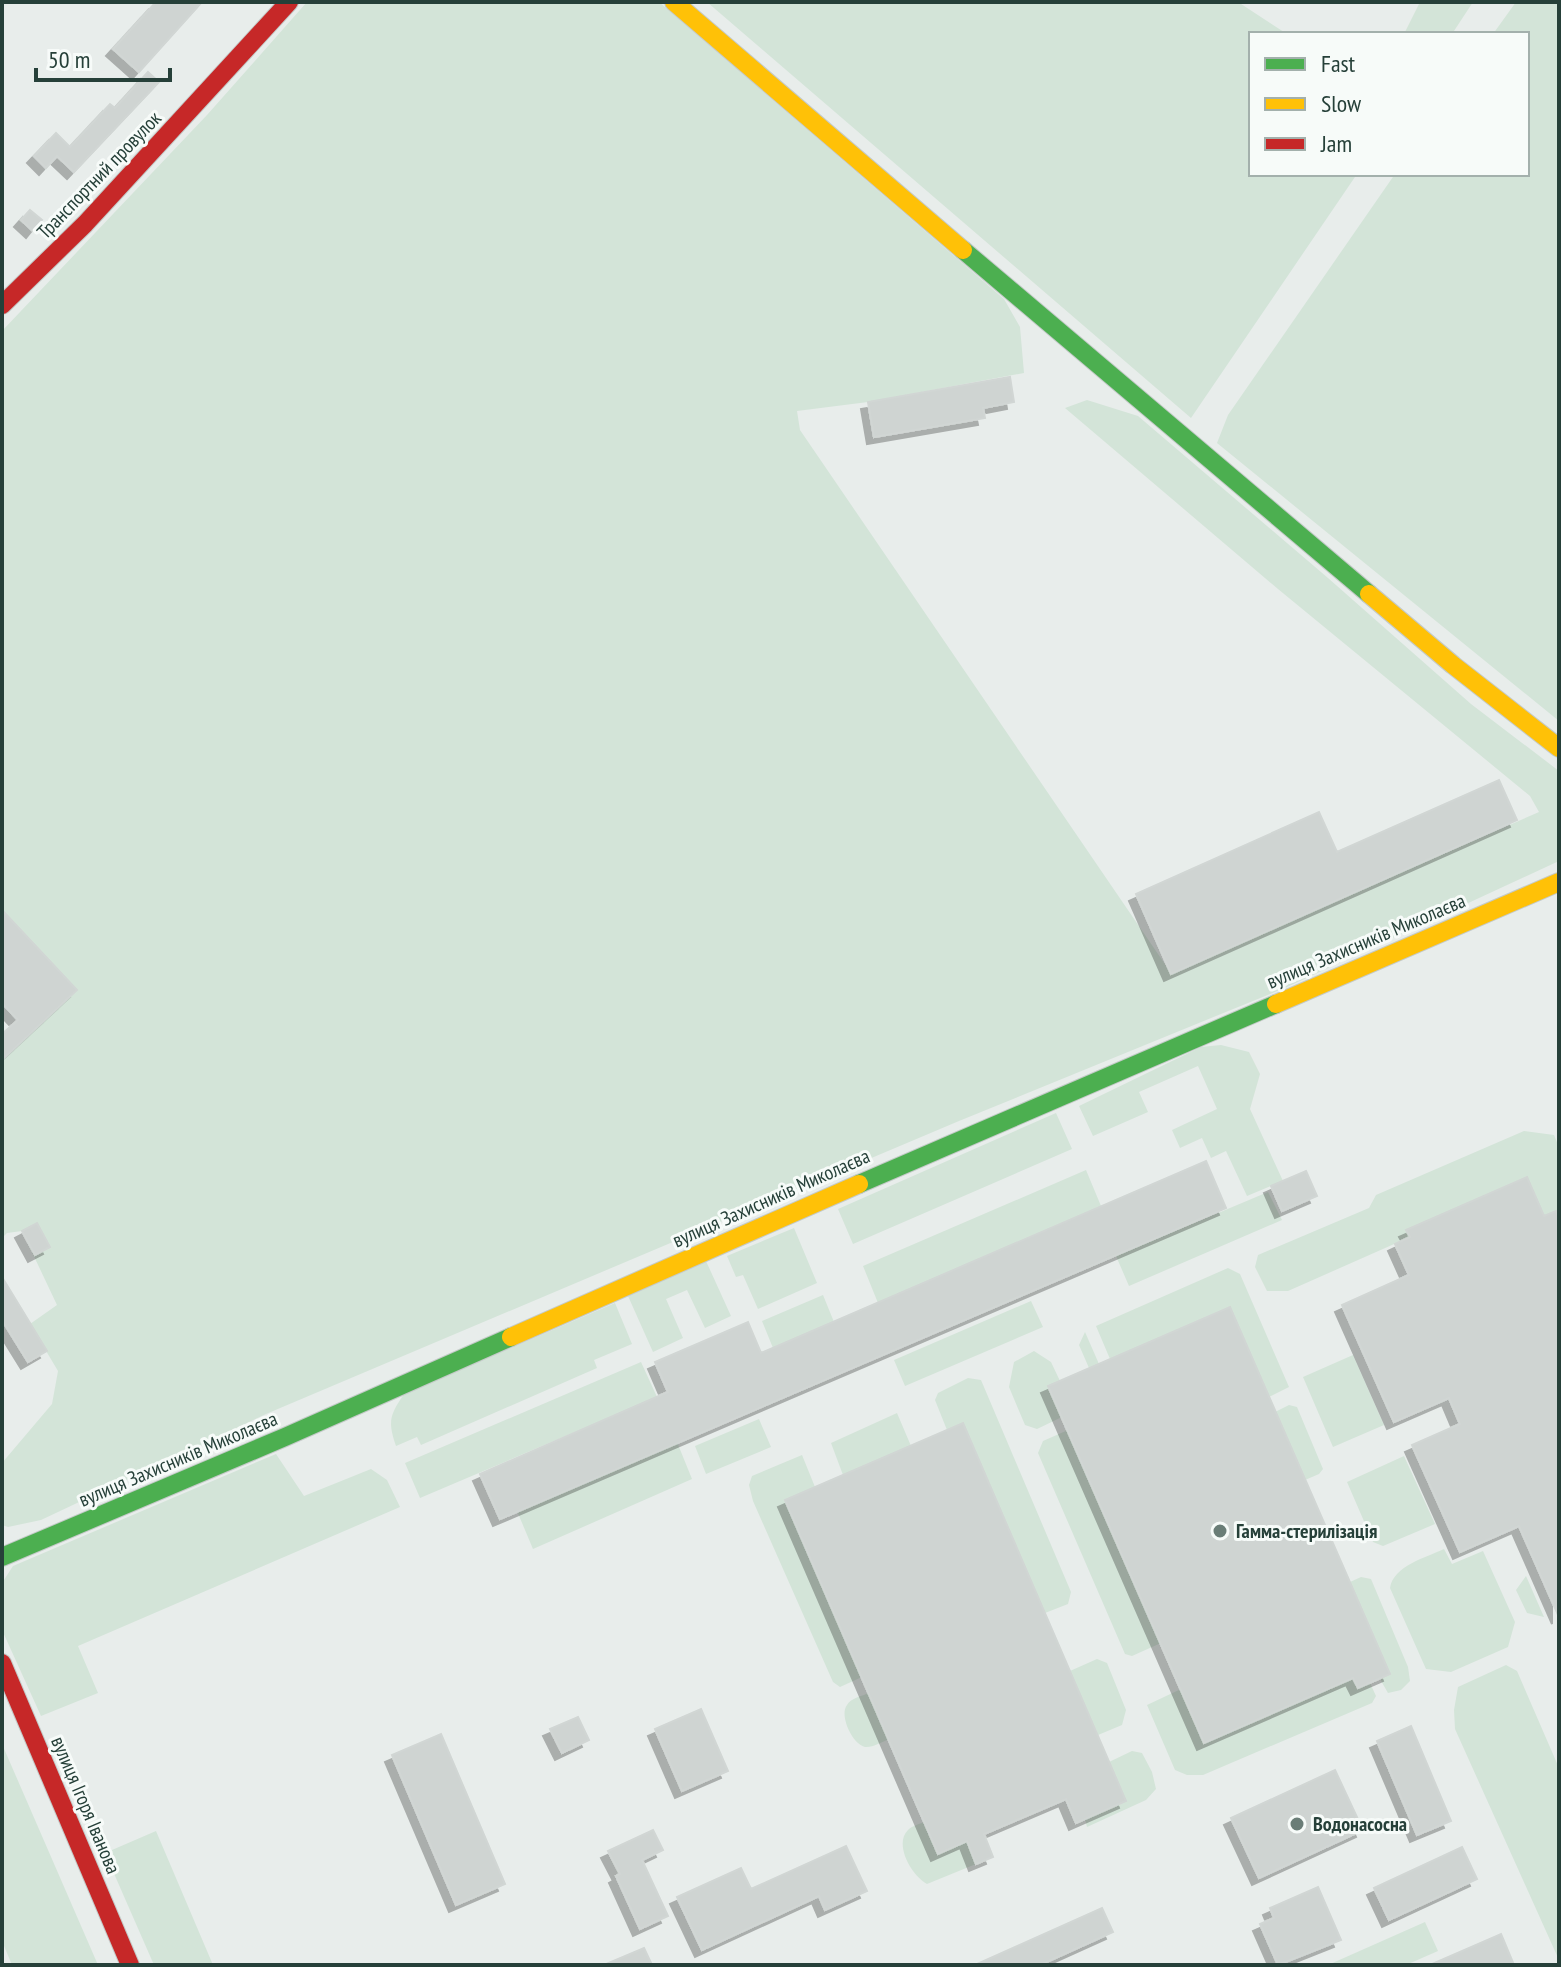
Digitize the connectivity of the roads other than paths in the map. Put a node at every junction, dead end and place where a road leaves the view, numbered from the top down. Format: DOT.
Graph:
graph roads {
  1 [pos="289,2"];
  2 [pos="674,2"];
  3 [pos="2,305"];
  4 [pos="1559,748"];
  5 [pos="1559,882"];
  6 [pos="2,1557"];
  7 [pos="2,1663"];
  8 [pos="130,1965"];
  1 -- 3 [label="street, Транспортний провулок"];
  2 -- 4 [label="street"];
  5 -- 6 [label="street, вулиця Захисників Миколаєва"];
  7 -- 8 [label="street, вулиця Ігоря Іванова"];
}
